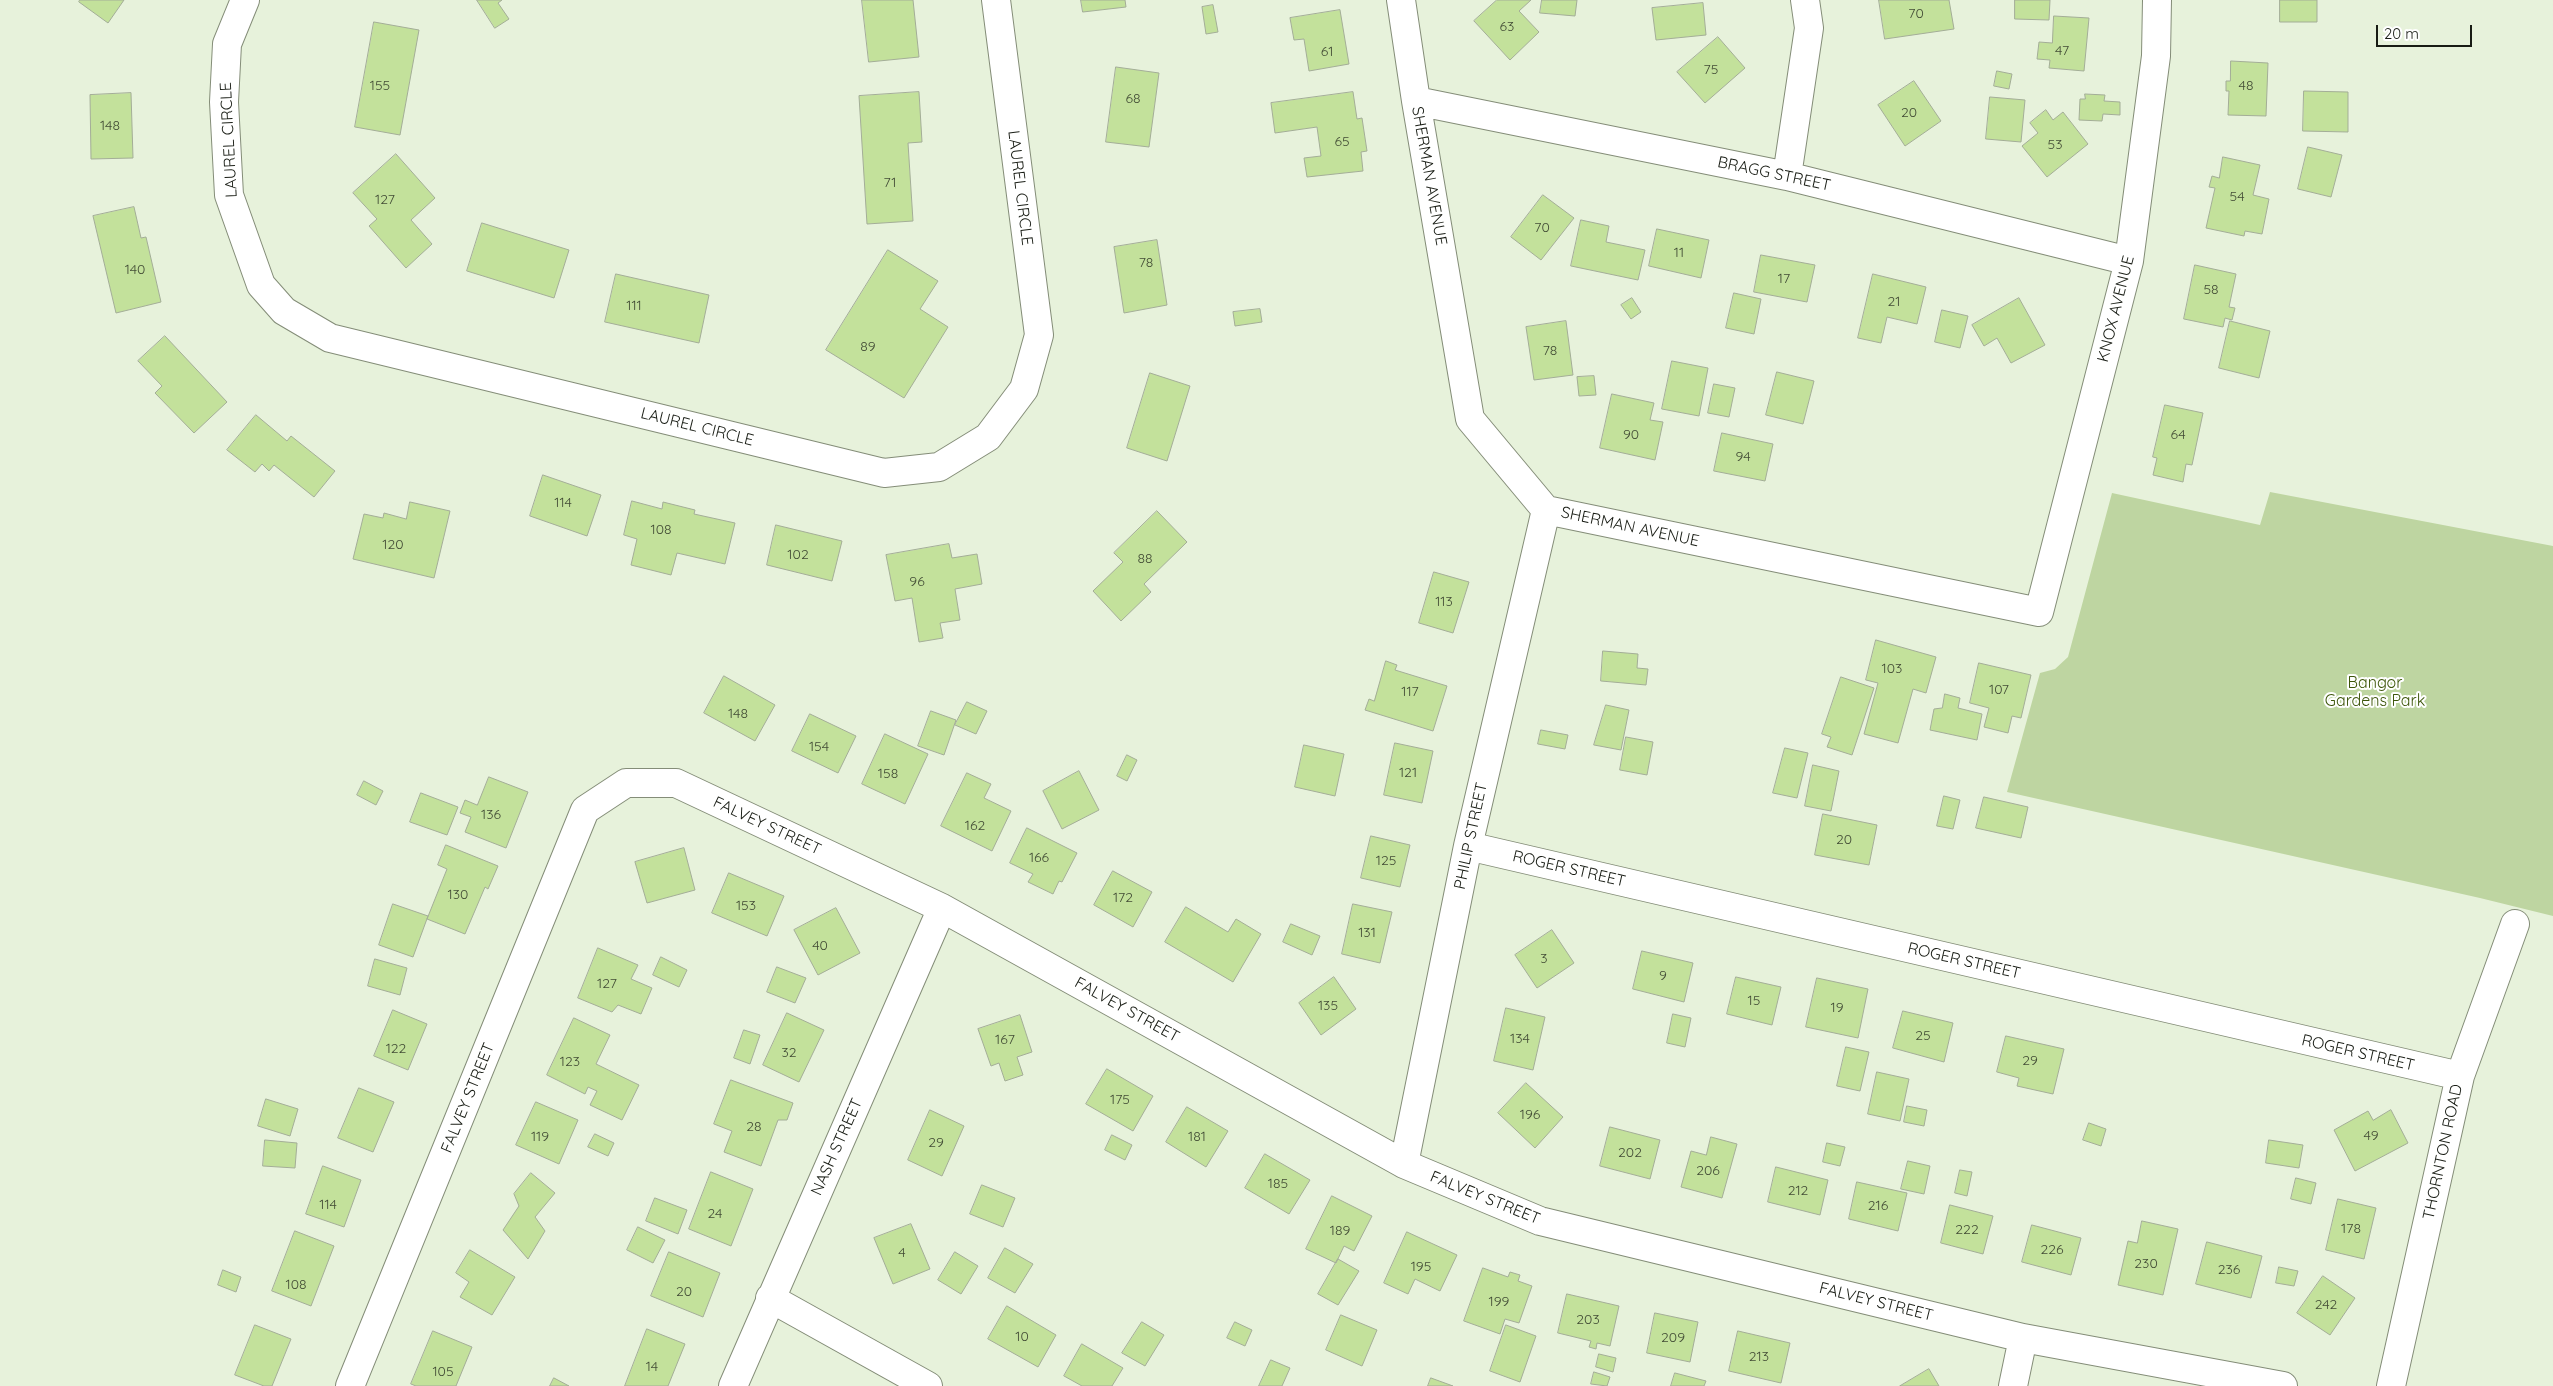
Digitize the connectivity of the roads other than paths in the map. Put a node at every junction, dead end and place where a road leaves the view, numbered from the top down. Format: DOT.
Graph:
graph roads {
  1 [pos="245,0"];
  2 [pos="996,0"];
  3 [pos="1401,0"];
  4 [pos="1805,0"];
  5 [pos="2157,0"];
  6 [pos="1416,101"];
  7 [pos="1786,176"];
  8 [pos="2129,261"];
  9 [pos="1546,510"];
  10 [pos="2039,612"];
  11 [pos="1468,846"];
  12 [pos="942,908"];
  13 [pos="2515,924"];
  14 [pos="2460,1076"];
  15 [pos="1404,1164"];
  16 [pos="770,1298"];
  17 [pos="2023,1338"];
  18 [pos="350,1386"];
  19 [pos="733,1386"];
  20 [pos="928,1386"];
  21 [pos="2013,1386"];
  22 [pos="2283,1386"];
  23 [pos="2391,1386"];
  1 -- 2 [label="street, LAUREL CIRCLE"];
  3 -- 6 [label="street, SHERMAN AVENUE"];
  4 -- 7 [label="street"];
  5 -- 8 [label="street, KNOX AVENUE"];
  6 -- 7 [label="street, BRAGG STREET"];
  6 -- 9 [label="street, SHERMAN AVENUE"];
  7 -- 8 [label="street, BRAGG STREET"];
  8 -- 10 [label="street, KNOX AVENUE"];
  9 -- 10 [label="street, SHERMAN AVENUE"];
  9 -- 11 [label="street, PHILIP STREET"];
  11 -- 14 [label="street, ROGER STREET"];
  11 -- 15 [label="street, PHILIP STREET"];
  12 -- 15 [label="street, FALVEY STREET"];
  12 -- 16 [label="street, NASH STREET"];
  12 -- 18 [label="street, FALVEY STREET"];
  13 -- 14 [label="street, THORNTON ROAD"];
  14 -- 23 [label="street, THORNTON ROAD"];
  15 -- 17 [label="street, FALVEY STREET"];
  16 -- 19 [label="street, NASH STREET"];
  16 -- 20 [label="street"];
  17 -- 21 [label="street"];
  17 -- 22 [label="street, FALVEY STREET"];
}
